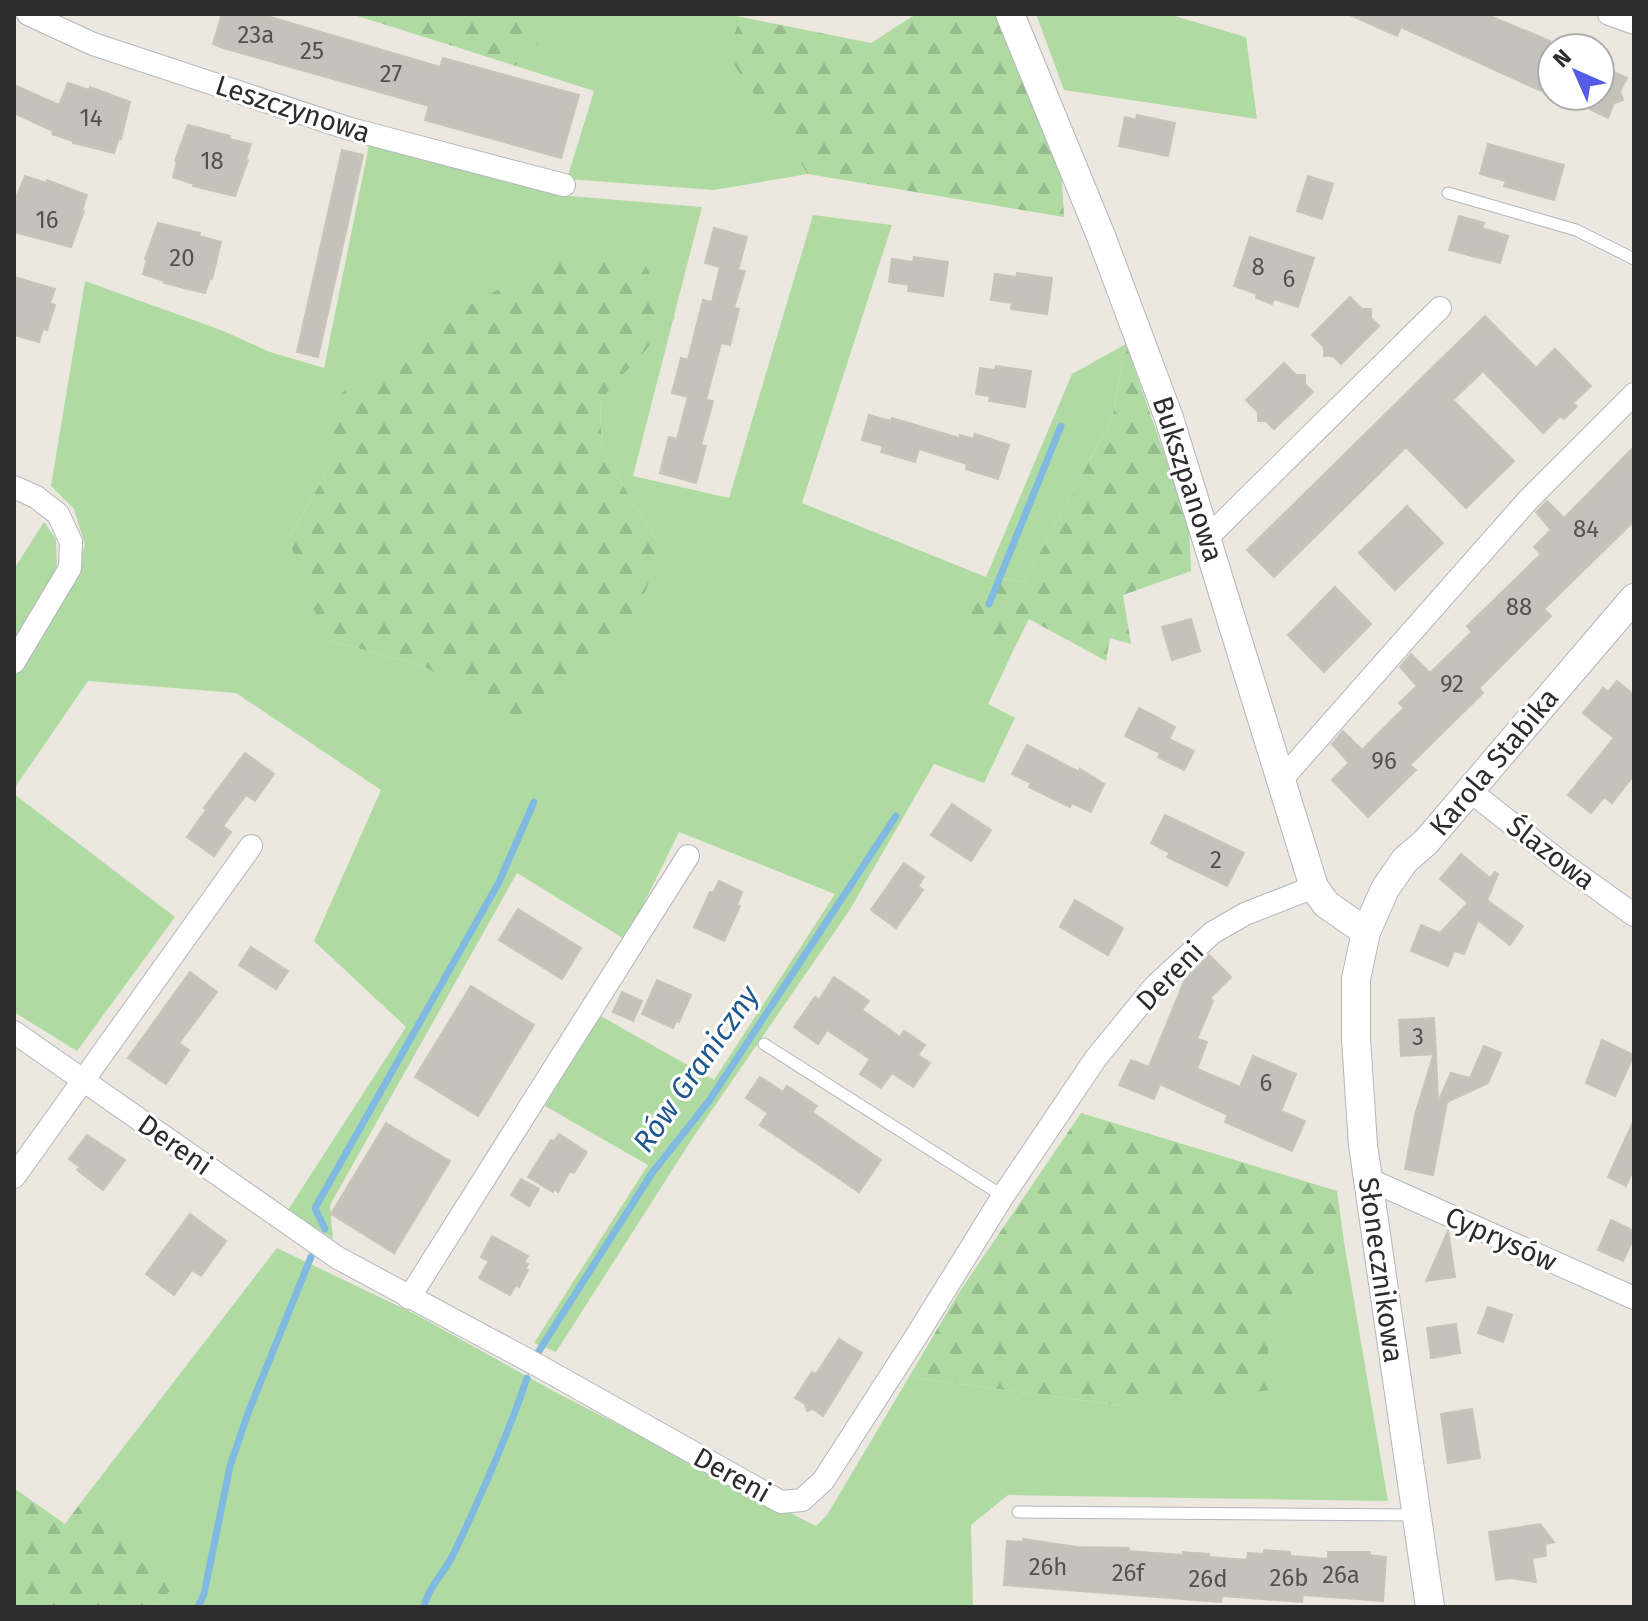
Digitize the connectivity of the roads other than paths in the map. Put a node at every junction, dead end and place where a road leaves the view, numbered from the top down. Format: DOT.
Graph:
graph roads {
  1 [pos="28,14"];
  2 [pos="1010,14"];
  3 [pos="1609,14"];
  4 [pos="1634,23"];
  5 [pos="564,185"];
  6 [pos="1448,193"];
  7 [pos="1634,259"];
  8 [pos="1440,308"];
  9 [pos="1634,394"];
  10 [pos="14,487"];
  11 [pos="1208,537"];
  12 [pos="1634,598"];
  13 [pos="14,662"];
  14 [pos="1282,779"];
  15 [pos="1470,791"];
  16 [pos="251,846"];
  17 [pos="688,856"];
  18 [pos="1314,887"];
  19 [pos="1634,915"];
  20 [pos="1366,932"];
  21 [pos="14,1032"];
  22 [pos="764,1044"];
  23 [pos="84,1080"];
  24 [pos="14,1177"];
  25 [pos="1368,1179"];
  26 [pos="1003,1196"];
  27 [pos="409,1298"];
  28 [pos="1634,1298"];
  29 [pos="1018,1512"];
  30 [pos="1416,1515"];
  31 [pos="1430,1607"];
  1 -- 5 [label="street, Leszczynowa"];
  2 -- 11 [label="street, Bukszpanowa"];
  3 -- 4 [label="street"];
  6 -- 7 [label="lane"];
  8 -- 11 [label="street"];
  9 -- 14 [label="street"];
  10 -- 13 [label="street"];
  11 -- 14 [label="street, Bukszpanowa"];
  12 -- 15 [label="street, Karola Stabika"];
  14 -- 18 [label="street, Bukszpanowa"];
  15 -- 19 [label="street, Ślazowa"];
  15 -- 20 [label="street, Karola Stabika"];
  16 -- 23 [label="street"];
  17 -- 27 [label="street"];
  18 -- 20 [label="street, Bukszpanowa"];
  18 -- 26 [label="street, Dereni"];
  20 -- 25 [label="street, Słonecznikowa"];
  21 -- 23 [label="street, Dereni"];
  22 -- 26 [label="lane"];
  23 -- 24 [label="street"];
  23 -- 27 [label="street, Dereni"];
  25 -- 28 [label="street, Cyprysów"];
  25 -- 30 [label="street, Słonecznikowa"];
  26 -- 27 [label="street, Dereni"];
  29 -- 30 [label="lane"];
  30 -- 31 [label="street, Słonecznikowa"];
}
